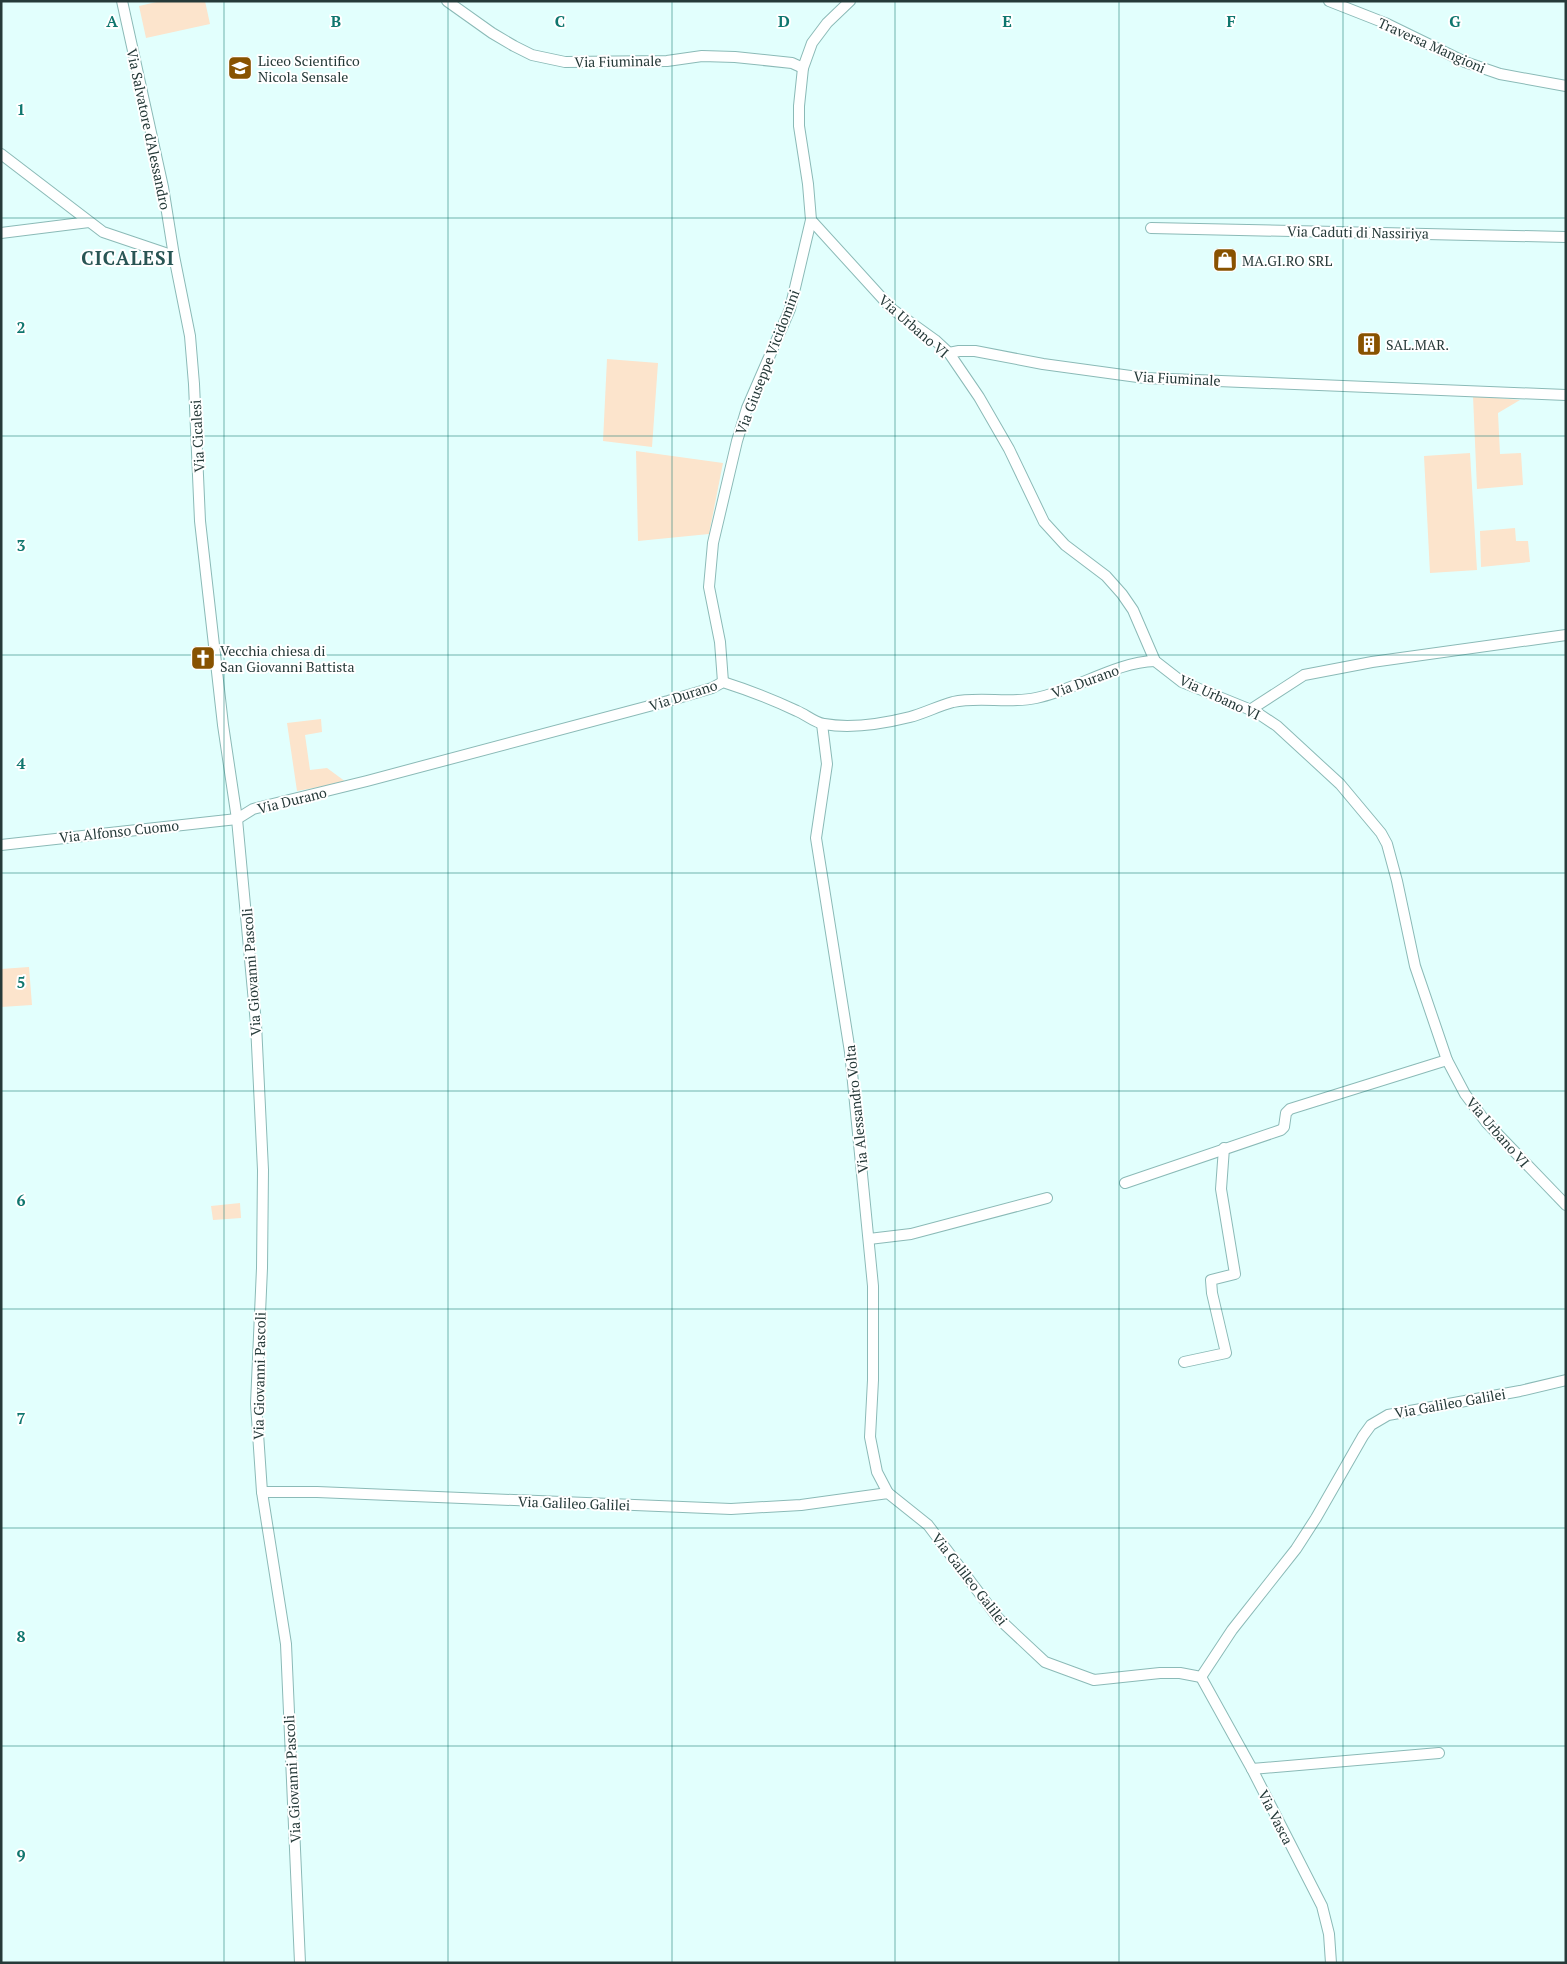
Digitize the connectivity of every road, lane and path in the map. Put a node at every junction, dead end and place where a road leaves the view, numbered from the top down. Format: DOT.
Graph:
graph roads {
  1 [pos="122,1"];
  2 [pos="447,1"];
  3 [pos="850,1"];
  4 [pos="1329,1"];
  5 [pos="803,68"];
  6 [pos="1566,86"];
  7 [pos="1,154"];
  8 [pos="811,220"];
  9 [pos="89,222"];
  10 [pos="1151,228"];
  11 [pos="1,233"];
  12 [pos="1566,237"];
  13 [pos="174,256"];
  14 [pos="948,353"];
  15 [pos="1566,395"];
  16 [pos="1566,635"];
  17 [pos="1155,661"];
  18 [pos="723,682"];
  19 [pos="1250,710"];
  20 [pos="822,724"];
  21 [pos="238,819"];
  22 [pos="1,845"];
  23 [pos="1447,1060"];
  24 [pos="1224,1148"];
  25 [pos="1125,1183"];
  26 [pos="1047,1198"];
  27 [pos="1566,1205"];
  28 [pos="869,1239"];
  29 [pos="1184,1362"];
  30 [pos="1566,1380"];
  31 [pos="262,1492"];
  32 [pos="888,1493"];
  33 [pos="1202,1677"];
  34 [pos="1439,1753"];
  35 [pos="1252,1769"];
  36 [pos="300,1963"];
  37 [pos="1331,1963"];
  1 -- 13 [label="street, Via Salvatore d'Alessandro"];
  2 -- 5 [label="street, Via Fiuminale"];
  3 -- 5 [label="street"];
  4 -- 6 [label="street, Traversa Mangioni"];
  5 -- 8 [label="street"];
  7 -- 9 [label="street"];
  8 -- 14 [label="street, Via Urbano VI"];
  8 -- 18 [label="street, Via Giuseppe Vicidomini"];
  9 -- 11 [label="street"];
  9 -- 13 [label="street"];
  10 -- 12 [label="street, Via Caduti di Nassiriya"];
  13 -- 21 [label="street, Via Cicalesi"];
  14 -- 15 [label="street, Via Fiuminale"];
  14 -- 17 [label="street, Via Urbano VI"];
  16 -- 19 [label="street"];
  17 -- 19 [label="street, Via Urbano VI"];
  17 -- 20 [label="street, Via Durano"];
  18 -- 20 [label="street, Via Durano"];
  18 -- 21 [label="street, Via Durano"];
  19 -- 23 [label="street, Via Urbano VI"];
  20 -- 28 [label="street, Via Alessandro Volta"];
  21 -- 22 [label="street, Via Alfonso Cuomo"];
  21 -- 31 [label="street, Via Giovanni Pascoli"];
  23 -- 24 [label="street"];
  23 -- 27 [label="street, Via Urbano VI"];
  24 -- 25 [label="street"];
  24 -- 29 [label="street"];
  26 -- 28 [label="street"];
  28 -- 32 [label="street, Via Alessandro Volta"];
  30 -- 33 [label="street, Via Galileo Galilei"];
  31 -- 32 [label="street, Via Galileo Galilei"];
  31 -- 36 [label="street, Via Giovanni Pascoli"];
  32 -- 33 [label="street, Via Galileo Galilei"];
  33 -- 35 [label="street, Via Vasca"];
  34 -- 35 [label="street"];
  35 -- 37 [label="street, Via Vasca"];
}
